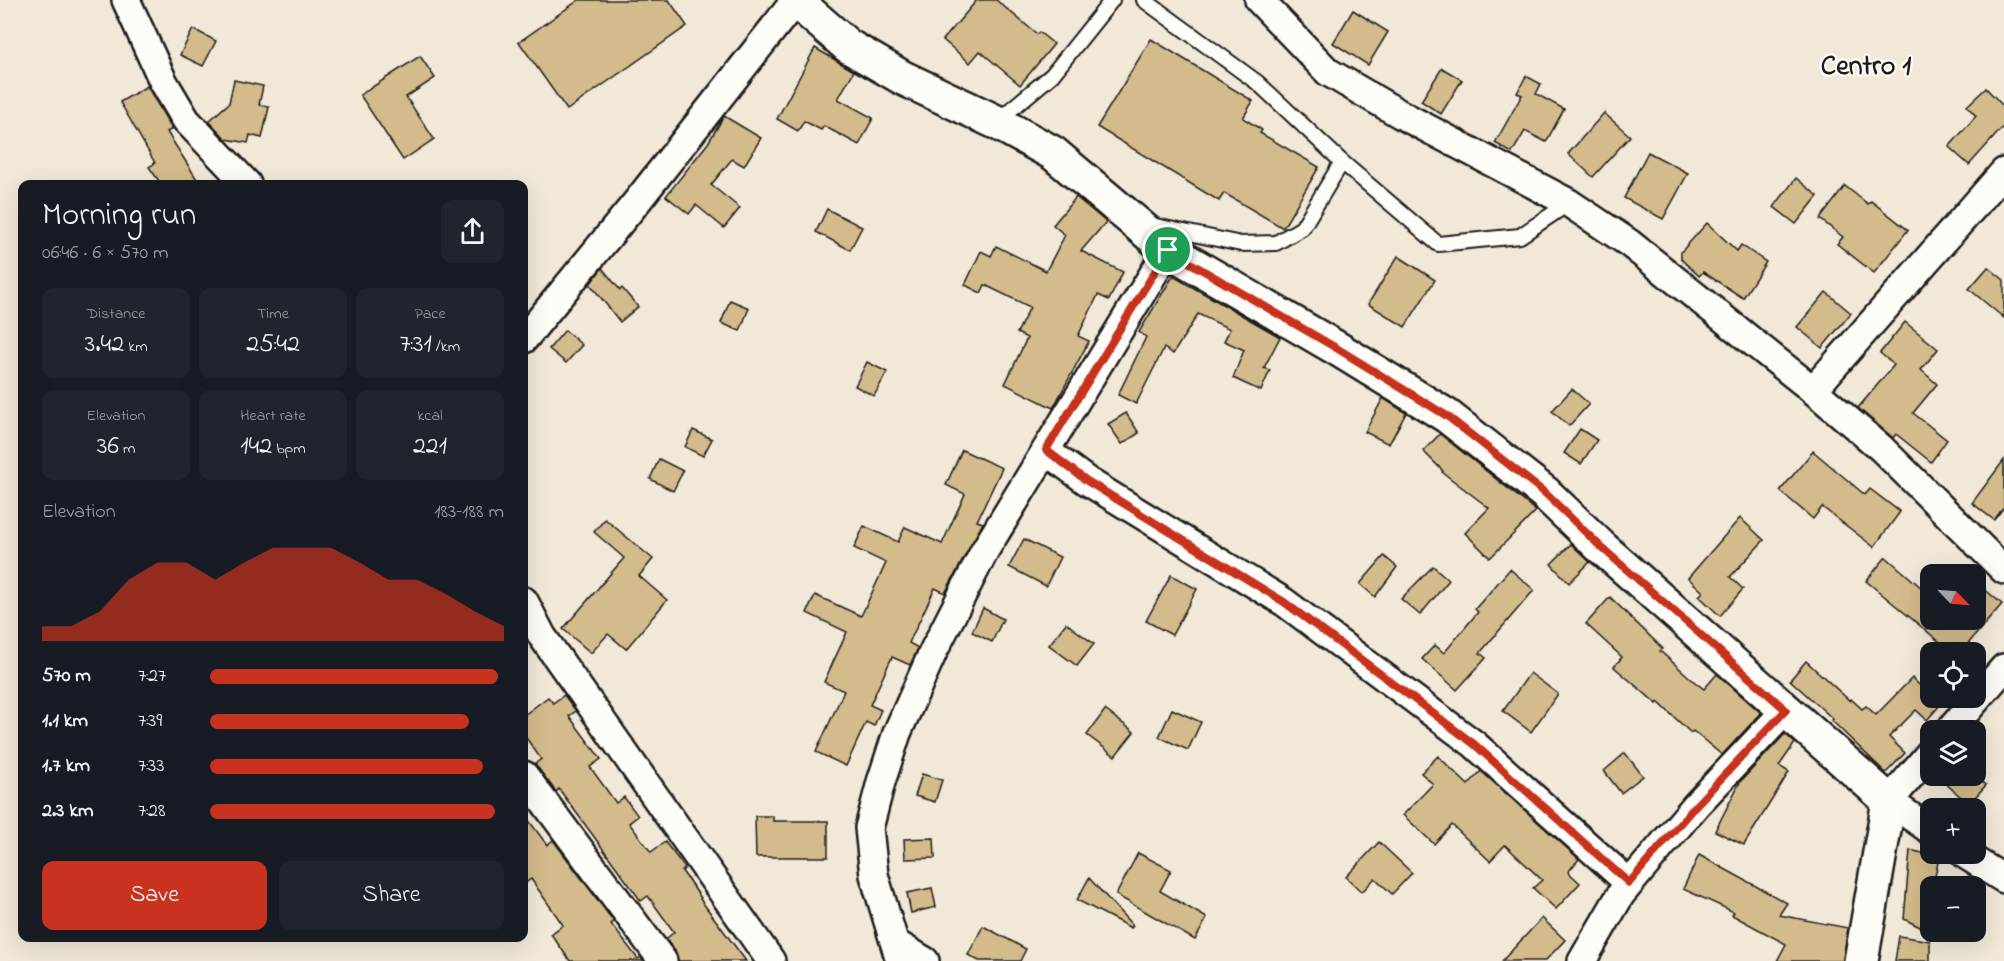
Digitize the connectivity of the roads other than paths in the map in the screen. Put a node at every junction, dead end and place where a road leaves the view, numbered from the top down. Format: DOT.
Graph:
graph roads {
  1 [pos="126,0"];
  2 [pos="795,0"];
  3 [pos="1112,0"];
  4 [pos="1144,0"];
  5 [pos="1259,0"];
  6 [pos="996,122"];
  7 [pos="1342,162"];
  8 [pos="2004,172"];
  9 [pos="243,180"];
  10 [pos="1569,204"];
  11 [pos="1134,222"];
  12 [pos="1168,250"];
  13 [pos="528,334"];
  14 [pos="1813,390"];
  15 [pos="1046,450"];
  16 [pos="2004,570"];
  17 [pos="528,609"];
  18 [pos="2004,668"];
  19 [pos="1786,710"];
  20 [pos="1959,720"];
  21 [pos="1920,765"];
  22 [pos="528,780"];
  23 [pos="1889,801"];
  24 [pos="1920,823"];
  25 [pos="1980,864"];
  26 [pos="2004,879"];
  27 [pos="1629,883"];
  28 [pos="898,952"];
  29 [pos="663,961"];
  30 [pos="771,961"];
  31 [pos="925,961"];
  32 [pos="1582,961"];
  33 [pos="1861,961"];
  1 -- 9 [label="street"];
  2 -- 6 [label="street"];
  2 -- 13 [label="street"];
  3 -- 6 [label="lane"];
  4 -- 7 [label="lane"];
  5 -- 10 [label="street"];
  6 -- 11 [label="street"];
  7 -- 10 [label="lane"];
  7 -- 11 [label="lane"];
  8 -- 14 [label="street"];
  10 -- 14 [label="street"];
  11 -- 12 [label="street"];
  12 -- 15 [label="street"];
  12 -- 19 [label="street"];
  14 -- 16 [label="street"];
  15 -- 27 [label="street"];
  15 -- 28 [label="street"];
  17 -- 30 [label="street"];
  18 -- 20 [label="street"];
  19 -- 23 [label="street"];
  19 -- 27 [label="street"];
  21 -- 23 [label="street"];
  22 -- 29 [label="street"];
  23 -- 24 [label="street"];
  23 -- 33 [label="street"];
  25 -- 26 [label="street"];
  27 -- 32 [label="street"];
  28 -- 31 [label="street"];
}
